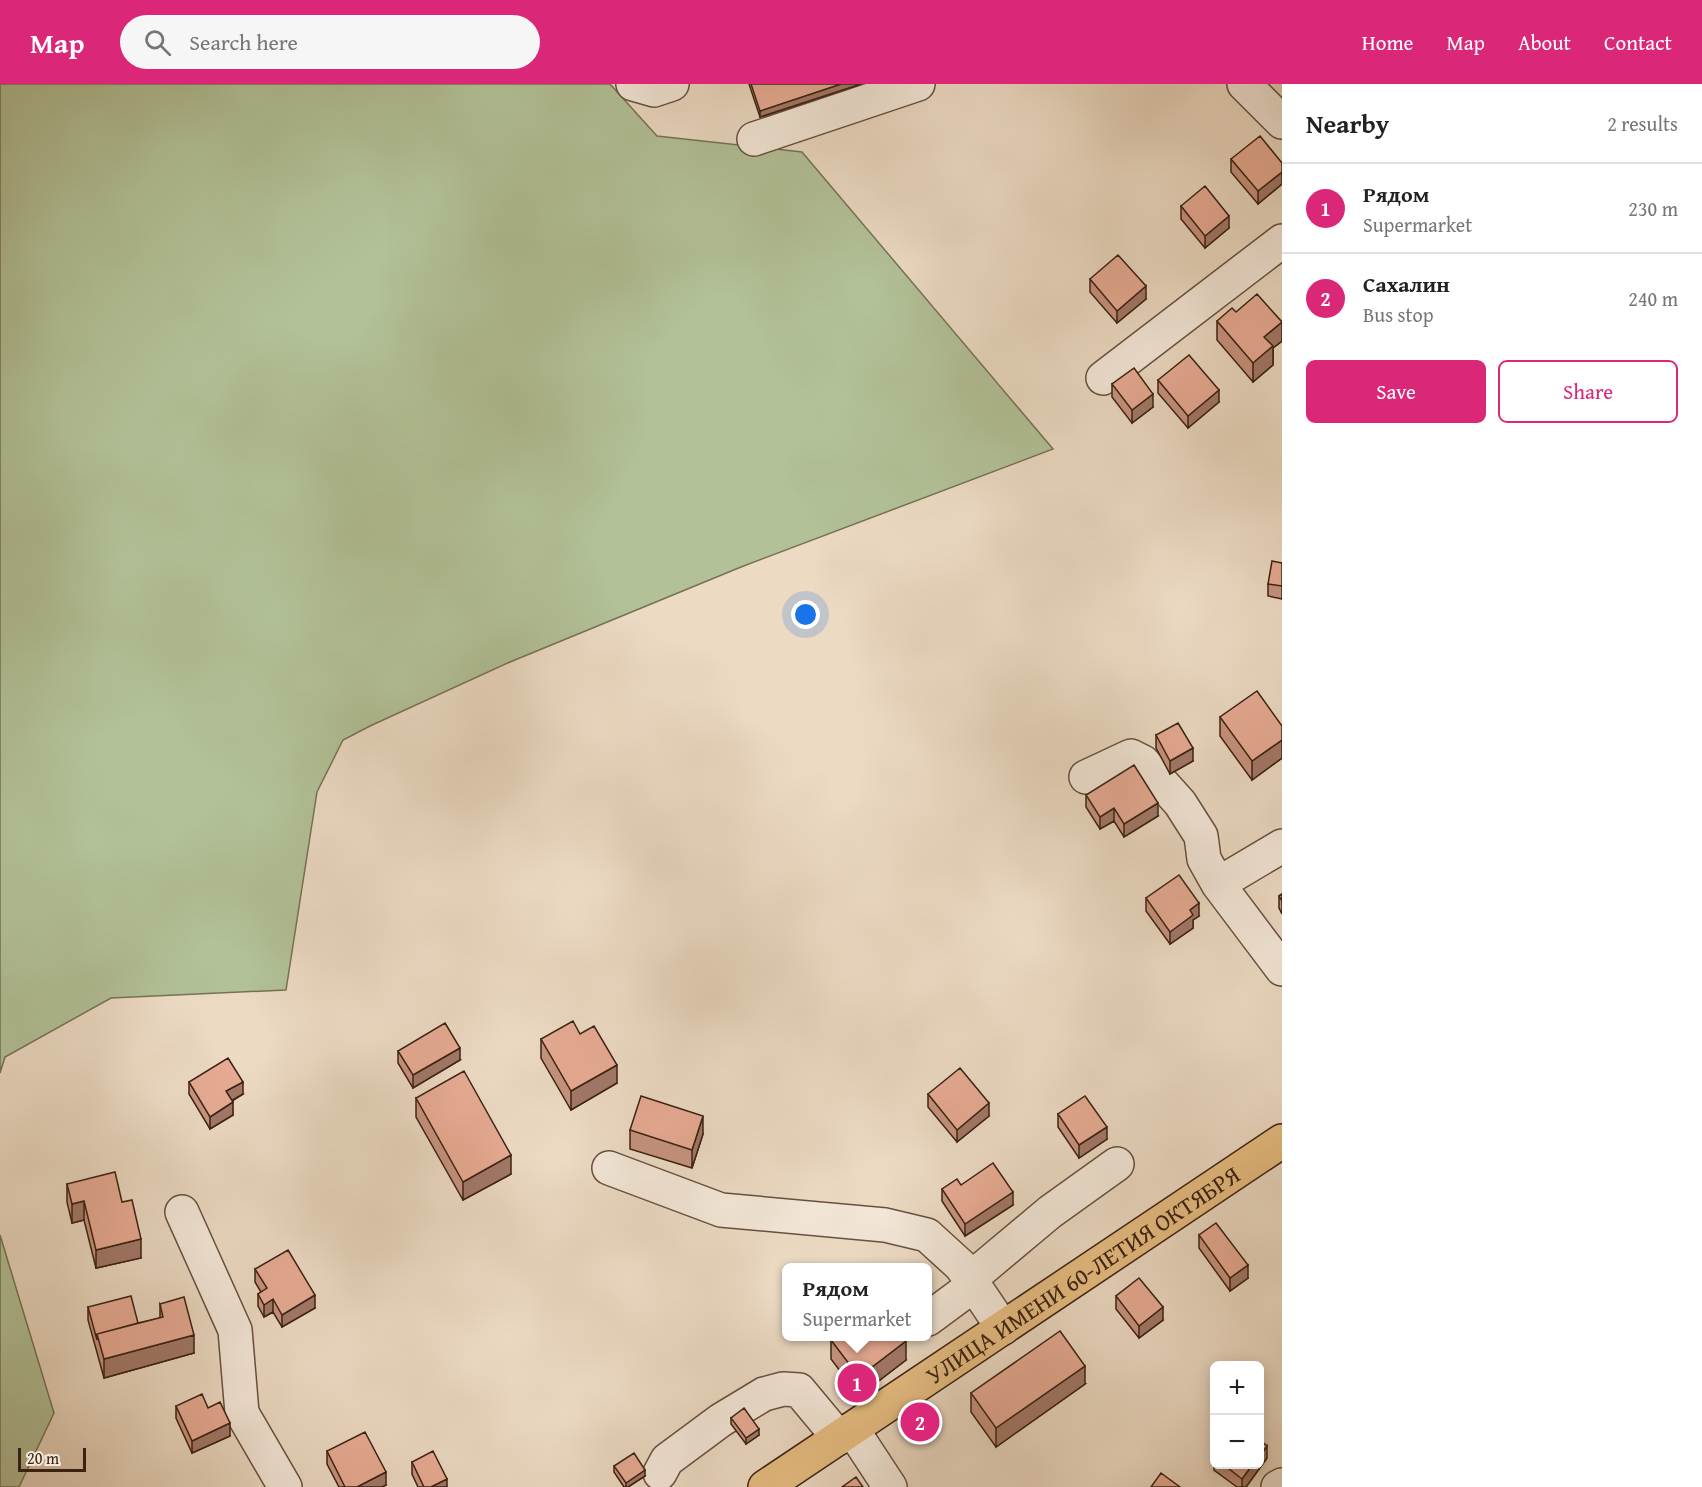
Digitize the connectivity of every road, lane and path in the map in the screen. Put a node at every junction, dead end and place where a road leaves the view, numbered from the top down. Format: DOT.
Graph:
graph roads {
  1 [pos="633,84"];
  2 [pos="672,84"];
  3 [pos="918,84"];
  4 [pos="1244,84"];
  5 [pos="1282,122"];
  6 [pos="754,139"];
  7 [pos="1282,241"];
  8 [pos="1103,378"];
  9 [pos="1086,777"];
  10 [pos="1282,846"];
  11 [pos="1218,884"];
  12 [pos="1282,969"];
  13 [pos="1282,1141"];
  14 [pos="1117,1164"];
  15 [pos="609,1168"];
  16 [pos="182,1212"];
  17 [pos="972,1282"];
  18 [pos="932,1315"];
  19 [pos="1003,1328"];
  20 [pos="846,1434"];
  21 [pos="660,1473"];
  22 [pos="1282,1485"];
  23 [pos="285,1487"];
  24 [pos="765,1487"];
  25 [pos="890,1487"];
  26 [pos="1278,1487"];
  1 -- 2 [label="street"];
  3 -- 6 [label="street"];
  4 -- 5 [label="street"];
  7 -- 8 [label="street"];
  9 -- 11 [label="street"];
  10 -- 11 [label="street"];
  11 -- 12 [label="street"];
  13 -- 19 [label="main road, УЛИЦА ИМЕНИ 60-ЛЕТИЯ ОКТЯБРЯ"];
  14 -- 17 [label="street"];
  15 -- 17 [label="street"];
  16 -- 23 [label="street"];
  17 -- 18 [label="street"];
  17 -- 19 [label="street"];
  19 -- 20 [label="main road, УЛИЦА ИМЕНИ 60-ЛЕТИЯ ОКТЯБРЯ"];
  20 -- 21 [label="street"];
  20 -- 24 [label="main road, УЛИЦА ИМЕНИ 60-ЛЕТИЯ ОКТЯБРЯ"];
  20 -- 25 [label="street"];
  22 -- 26 [label="street"];
}
